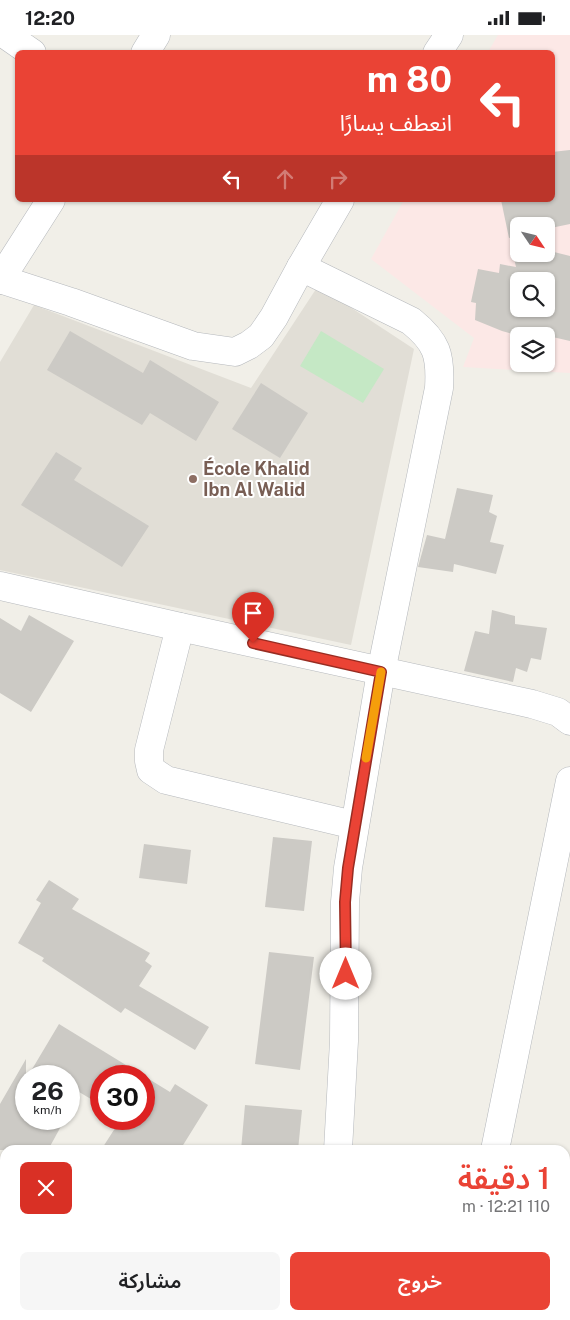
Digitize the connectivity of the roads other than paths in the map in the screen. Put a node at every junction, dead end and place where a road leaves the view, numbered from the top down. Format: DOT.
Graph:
graph roads {
  1 [pos="6,35"];
  2 [pos="156,35"];
  3 [pos="449,35"];
  4 [pos="28,50"];
  5 [pos="147,50"];
  6 [pos="439,50"];
  7 [pos="50,202"];
  8 [pos="339,202"];
  9 [pos="301,267"];
  10 [pos="0,279"];
  11 [pos="0,586"];
  12 [pos="180,627"];
  13 [pos="381,672"];
  14 [pos="570,721"];
  15 [pos="570,781"];
  16 [pos="354,825"];
  17 [pos="338,1145"];
  18 [pos="496,1145"];
  1 -- 4 [label="street"];
  2 -- 5 [label="street"];
  3 -- 6 [label="street"];
  7 -- 10 [label="street"];
  8 -- 9 [label="street"];
  9 -- 10 [label="street"];
  9 -- 13 [label="street"];
  11 -- 12 [label="street"];
  12 -- 13 [label="street"];
  12 -- 16 [label="street"];
  13 -- 14 [label="street"];
  13 -- 16 [label="street"];
  15 -- 18 [label="street"];
  16 -- 17 [label="street"];
}
